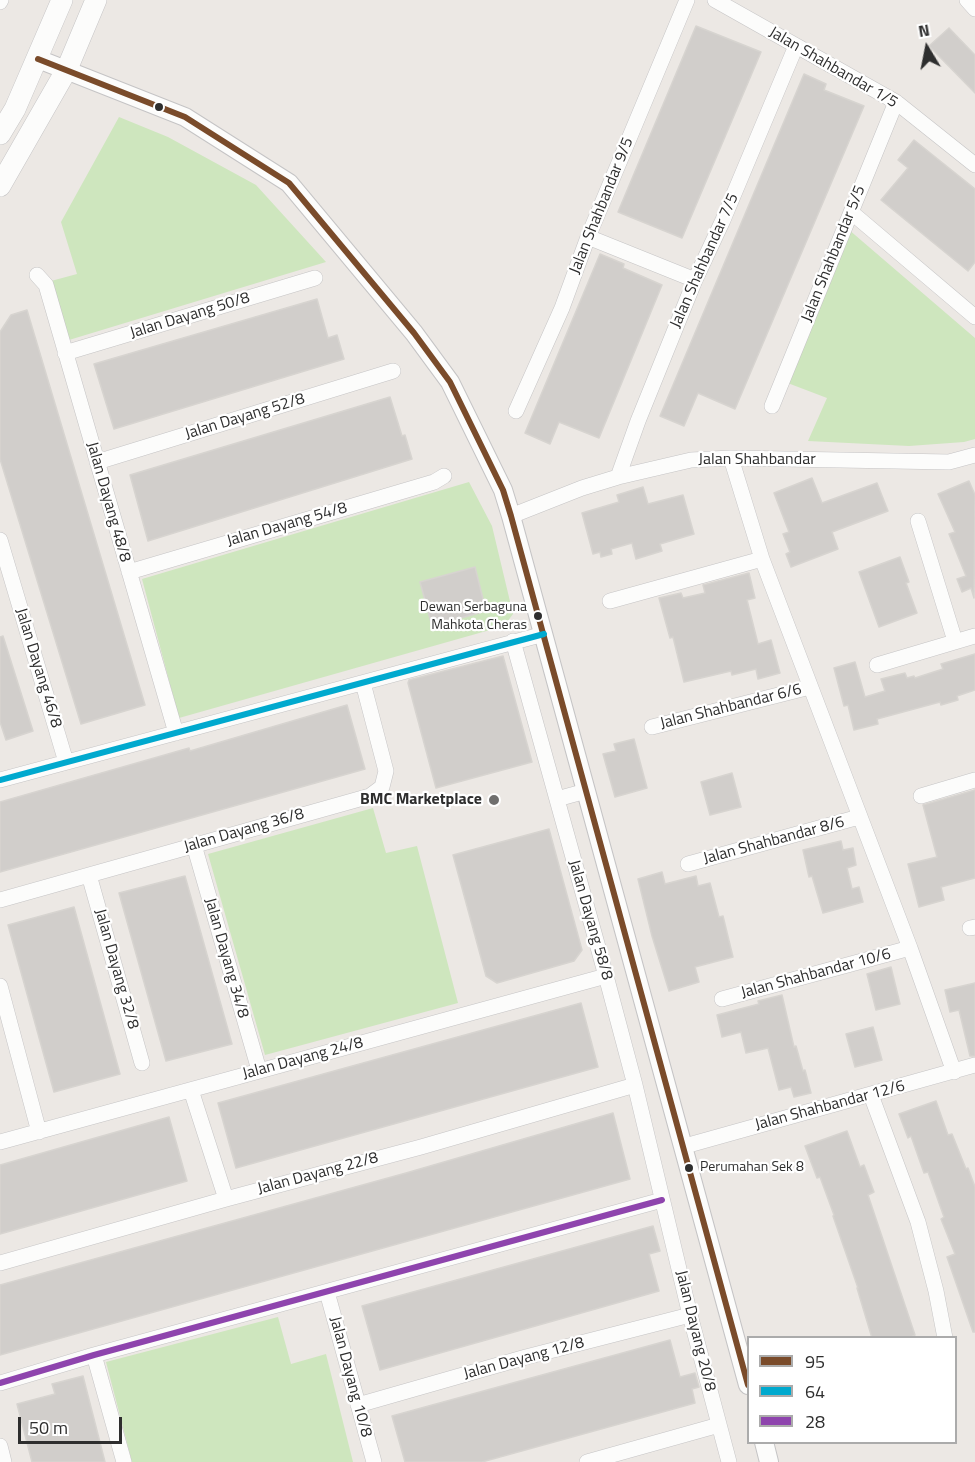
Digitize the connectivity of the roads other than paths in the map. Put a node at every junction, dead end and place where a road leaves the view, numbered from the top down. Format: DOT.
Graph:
graph roads {
  1 [pos="62,0"];
  2 [pos="96,0"];
  3 [pos="687,0"];
  4 [pos="715,0"];
  5 [pos="967,0"];
  6 [pos="975,9"];
  7 [pos="796,46"];
  8 [pos="38,59"];
  9 [pos="67,69"];
  10 [pos="896,102"];
  11 [pos="0,134"];
  12 [pos="975,165"];
  13 [pos="0,186"];
  14 [pos="851,212"];
  15 [pos="588,237"];
  16 [pos="37,275"];
  17 [pos="315,278"];
  18 [pos="695,280"];
  19 [pos="975,317"];
  20 [pos="64,353"];
  21 [pos="393,371"];
  22 [pos="772,406"];
  23 [pos="516,411"];
  24 [pos="975,455"];
  25 [pos="731,458"];
  26 [pos="97,462"];
  27 [pos="444,476"];
  28 [pos="618,477"];
  29 [pos="511,516"];
  30 [pos="918,521"];
  31 [pos="0,540"];
  32 [pos="762,559"];
  33 [pos="129,572"];
  34 [pos="610,601"];
  35 [pos="543,634"];
  36 [pos="975,636"];
  37 [pos="513,641"];
  38 [pos="956,641"];
  39 [pos="877,665"];
  40 [pos="363,683"];
  41 [pos="810,687"];
  42 [pos="652,727"];
  43 [pos="176,733"];
  44 [pos="66,762"];
  45 [pos="0,780"];
  46 [pos="975,780"];
  47 [pos="586,791"];
  48 [pos="921,796"];
  49 [pos="557,799"];
  50 [pos="859,817"];
  51 [pos="194,845"];
  52 [pos="688,864"];
  53 [pos="89,875"];
  54 [pos="0,900"];
  55 [pos="909,948"];
  56 [pos="606,976"];
  57 [pos="0,986"];
  58 [pos="722,999"];
  59 [pos="142,1063"];
  60 [pos="975,1065"];
  61 [pos="259,1071"];
  62 [pos="954,1072"];
  63 [pos="635,1085"];
  64 [pos="191,1090"];
  65 [pos="871,1095"];
  66 [pos="39,1132"];
  67 [pos="0,1142"];
  68 [pos="685,1146"];
  69 [pos="226,1199"];
  70 [pos="662,1200"];
  71 [pos="0,1263"];
  72 [pos="327,1292"];
  73 [pos="690,1315"];
  74 [pos="945,1336"];
  75 [pos="94,1355"];
  76 [pos="747,1380"];
  77 [pos="0,1383"];
  78 [pos="358,1405"];
  79 [pos="719,1425"];
  80 [pos="764,1444"];
  81 [pos="0,1446"];
  82 [pos="611,1459"];
  83 [pos="4,1462"];
  84 [pos="124,1462"];
  85 [pos="374,1462"];
  86 [pos="587,1462"];
  87 [pos="729,1462"];
  88 [pos="769,1462"];
  1 -- 8 [label="main road"];
  2 -- 9 [label="main road"];
  3 -- 15 [label="street, Jalan Shahbandar 9/5"];
  4 -- 7 [label="street, Jalan Shahbandar 1/5"];
  5 -- 6 [label="street"];
  7 -- 10 [label="street, Jalan Shahbandar 1/5"];
  7 -- 18 [label="street, Jalan Shahbandar 7/5"];
  8 -- 9 [label="street"];
  8 -- 11 [label="main road"];
  9 -- 13 [label="main road"];
  9 -- 29 [label="street"];
  10 -- 12 [label="street, Jalan Shahbandar 1/5"];
  10 -- 14 [label="street, Jalan Shahbandar 5/5"];
  14 -- 19 [label="street"];
  14 -- 22 [label="street, Jalan Shahbandar 5/5"];
  15 -- 18 [label="street"];
  15 -- 23 [label="street, Jalan Shahbandar 9/5"];
  16 -- 20 [label="street, Jalan Dayang 48/8"];
  17 -- 20 [label="street, Jalan Dayang 50/8"];
  18 -- 28 [label="street, Jalan Shahbandar 7/5"];
  20 -- 26 [label="street, Jalan Dayang 48/8"];
  21 -- 26 [label="street, Jalan Dayang 52/8"];
  24 -- 25 [label="street, Jalan Shahbandar"];
  25 -- 28 [label="street, Jalan Shahbandar"];
  25 -- 32 [label="street"];
  26 -- 33 [label="street, Jalan Dayang 48/8"];
  27 -- 33 [label="street, Jalan Dayang 54/8"];
  28 -- 29 [label="street, Jalan Shahbandar"];
  29 -- 35 [label="street"];
  30 -- 38 [label="street"];
  31 -- 44 [label="street, Jalan Dayang 46/8"];
  32 -- 34 [label="street"];
  32 -- 41 [label="street"];
  33 -- 43 [label="street, Jalan Dayang 48/8"];
  35 -- 37 [label="street"];
  35 -- 47 [label="street"];
  36 -- 38 [label="street"];
  37 -- 40 [label="street"];
  37 -- 49 [label="street, Jalan Dayang 58/8"];
  38 -- 39 [label="street"];
  40 -- 43 [label="street"];
  40 -- 51 [label="street, Jalan Dayang 36/8"];
  41 -- 42 [label="street, Jalan Shahbandar 6/6"];
  41 -- 50 [label="street"];
  43 -- 44 [label="street"];
  44 -- 45 [label="street"];
  46 -- 48 [label="street"];
  47 -- 49 [label="street"];
  47 -- 68 [label="street"];
  49 -- 56 [label="street, Jalan Dayang 58/8"];
  50 -- 52 [label="street, Jalan Shahbandar 8/6"];
  50 -- 55 [label="street"];
  51 -- 53 [label="street, Jalan Dayang 36/8"];
  51 -- 61 [label="street, Jalan Dayang 34/8"];
  53 -- 54 [label="street, Jalan Dayang 36/8"];
  53 -- 59 [label="street, Jalan Dayang 32/8"];
  55 -- 58 [label="street, Jalan Shahbandar 10/6"];
  55 -- 62 [label="street"];
  56 -- 61 [label="street, Jalan Dayang 24/8"];
  56 -- 63 [label="street, Jalan Dayang 58/8"];
  57 -- 66 [label="street"];
  60 -- 62 [label="street, Jalan Shahbandar 12/6"];
  61 -- 64 [label="street, Jalan Dayang 24/8"];
  62 -- 65 [label="street, Jalan Shahbandar 12/6"];
  63 -- 69 [label="street, Jalan Dayang 22/8"];
  63 -- 70 [label="street, Jalan Dayang 58/8"];
  64 -- 66 [label="street, Jalan Dayang 24/8"];
  64 -- 69 [label="street"];
  65 -- 68 [label="street, Jalan Shahbandar 12/6"];
  65 -- 74 [label="street"];
  66 -- 67 [label="street, Jalan Dayang 24/8"];
  68 -- 76 [label="street"];
  69 -- 71 [label="street, Jalan Dayang 22/8"];
  70 -- 72 [label="street"];
  70 -- 73 [label="street, Jalan Dayang 20/8"];
  72 -- 75 [label="street"];
  72 -- 78 [label="street, Jalan Dayang 10/8"];
  73 -- 78 [label="street, Jalan Dayang 12/8"];
  73 -- 79 [label="street, Jalan Dayang 20/8"];
  75 -- 77 [label="street"];
  75 -- 84 [label="street"];
  78 -- 85 [label="street, Jalan Dayang 10/8"];
  79 -- 82 [label="street"];
  79 -- 87 [label="street, Jalan Dayang 20/8"];
  80 -- 88 [label="street"];
  81 -- 83 [label="street"];
  82 -- 86 [label="street"];
}
